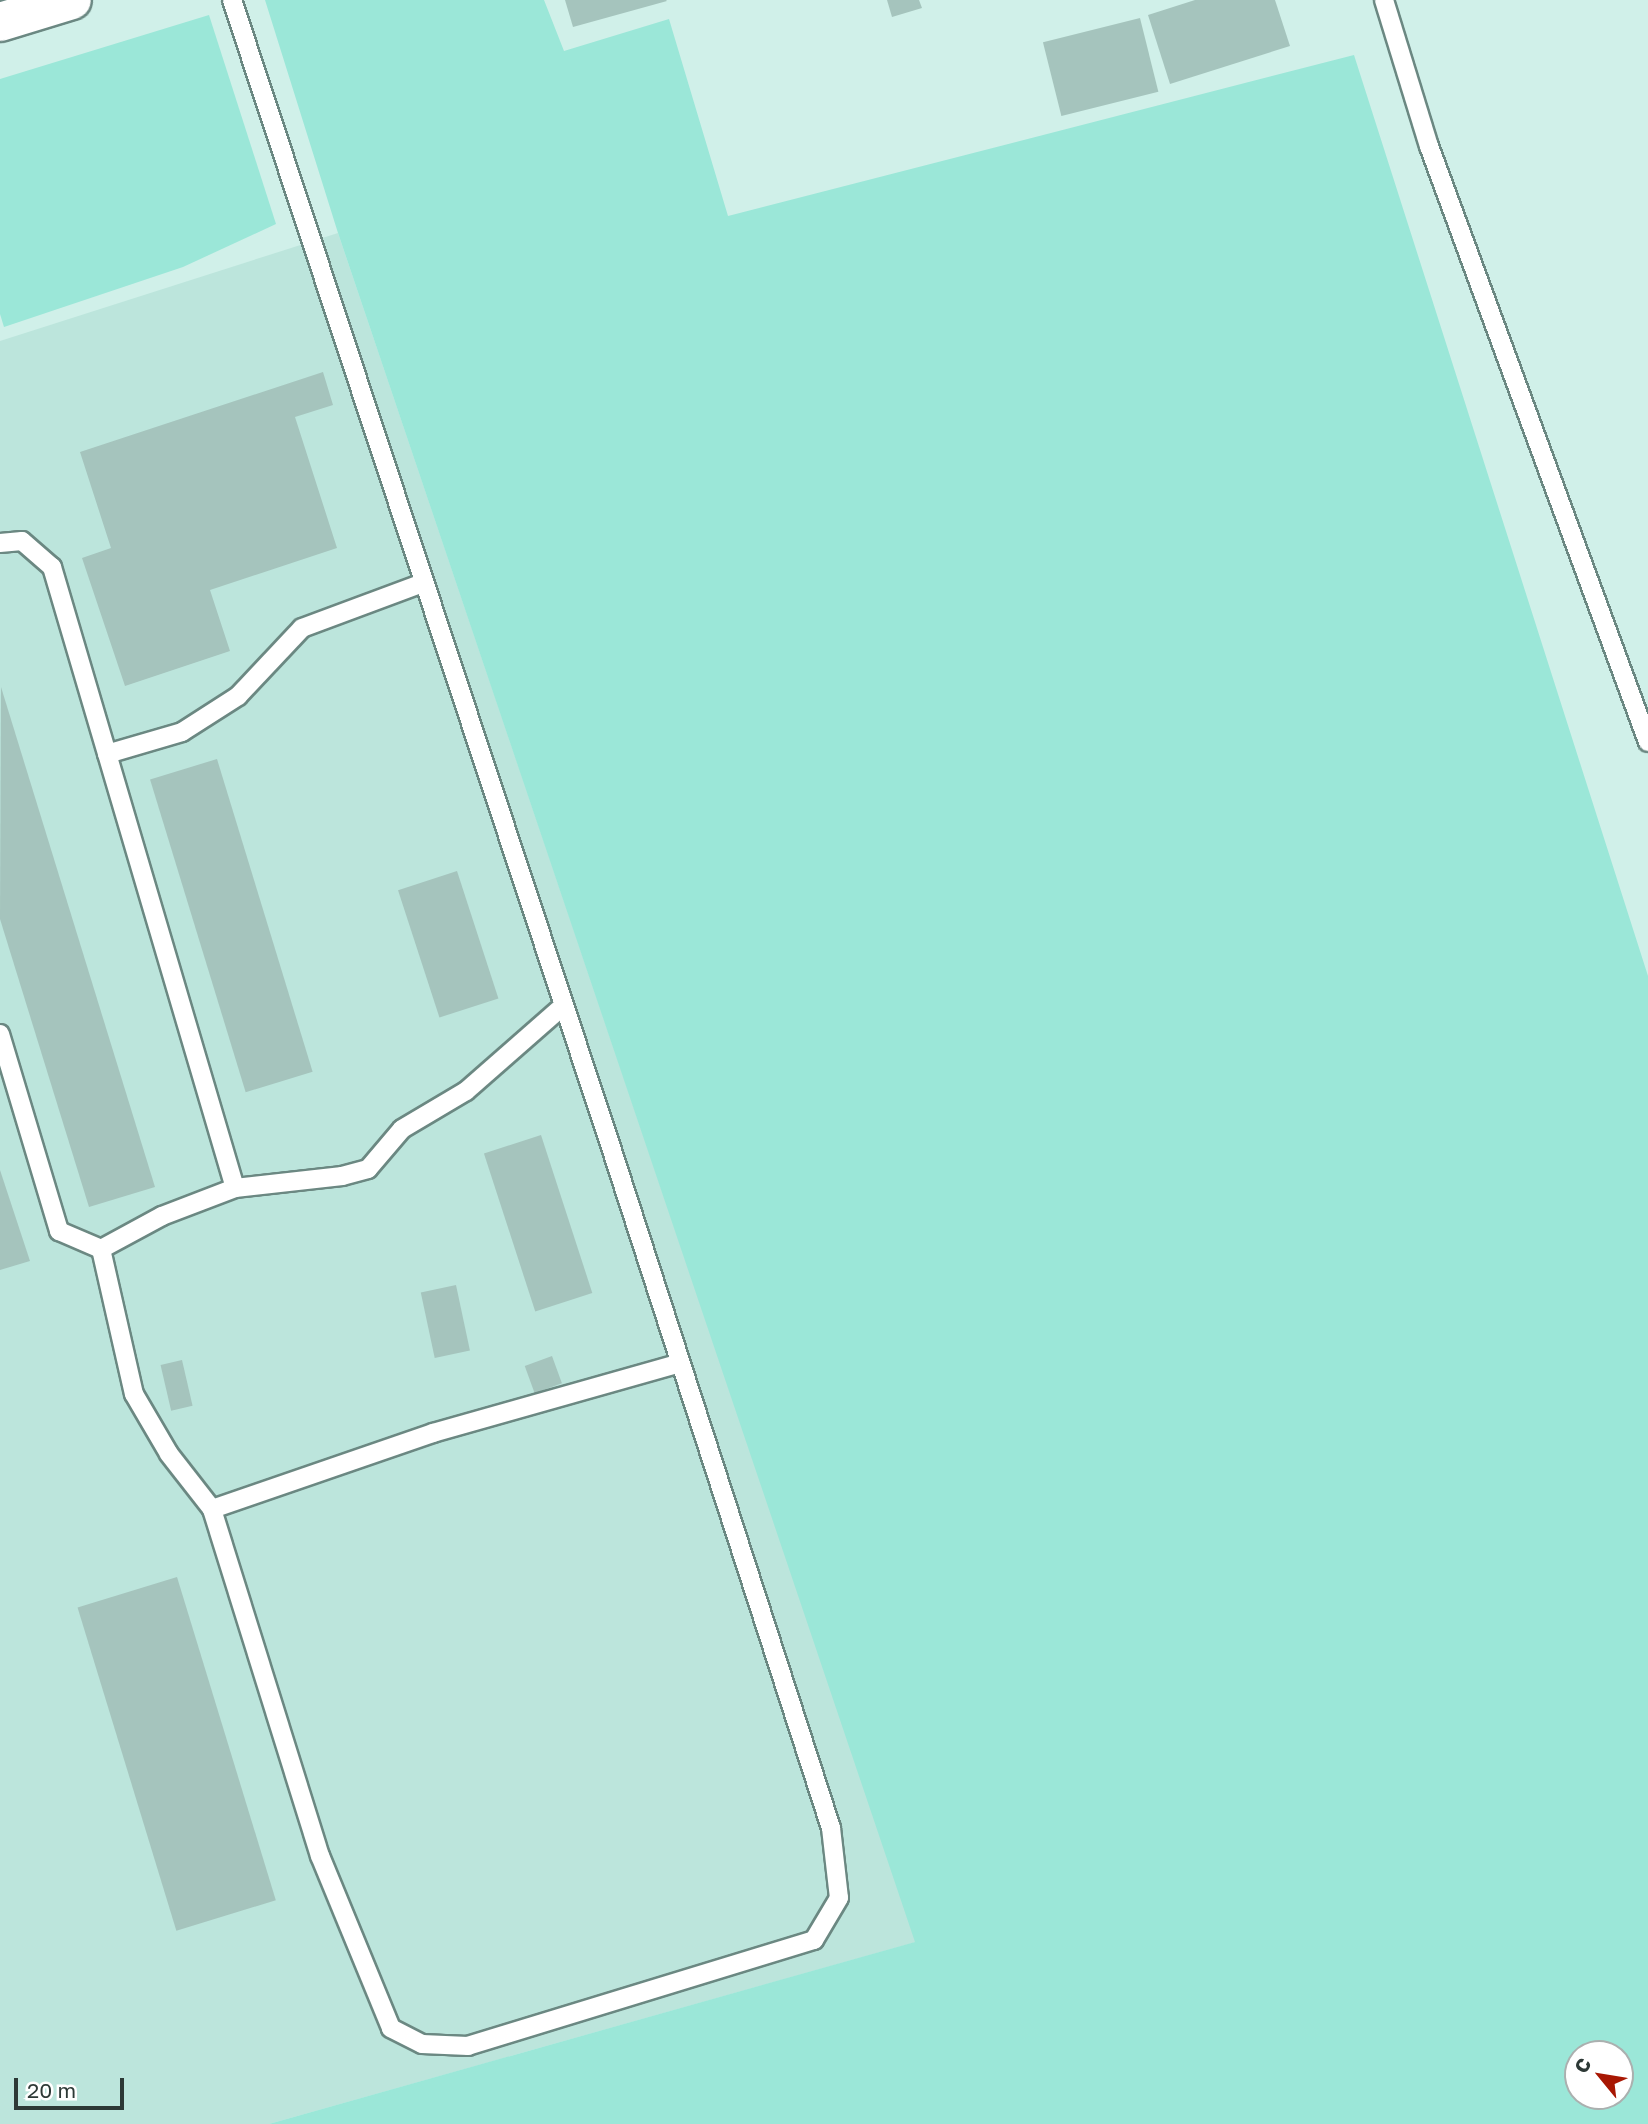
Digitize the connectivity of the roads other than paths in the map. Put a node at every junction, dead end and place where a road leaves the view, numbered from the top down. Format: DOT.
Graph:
graph roads {
  1 [pos="72,0"];
  2 [pos="232,0"];
  3 [pos="1384,0"];
  4 [pos="0,22"];
  5 [pos="0,543"];
  6 [pos="423,583"];
  7 [pos="1648,742"];
  8 [pos="107,754"];
  9 [pos="563,1006"];
  10 [pos="0,1034"];
  11 [pos="235,1188"];
  12 [pos="101,1249"];
  13 [pos="680,1363"];
  14 [pos="212,1509"];
  1 -- 4 [label="street"];
  2 -- 6 [label="lane"];
  3 -- 7 [label="lane"];
  5 -- 8 [label="lane"];
  6 -- 8 [label="lane"];
  6 -- 9 [label="lane"];
  8 -- 11 [label="lane"];
  9 -- 11 [label="lane"];
  9 -- 13 [label="lane"];
  10 -- 12 [label="lane"];
  11 -- 12 [label="lane"];
  12 -- 14 [label="lane"];
  13 -- 14 [label="lane"];
  13 -- 14 [label="lane"];
}
